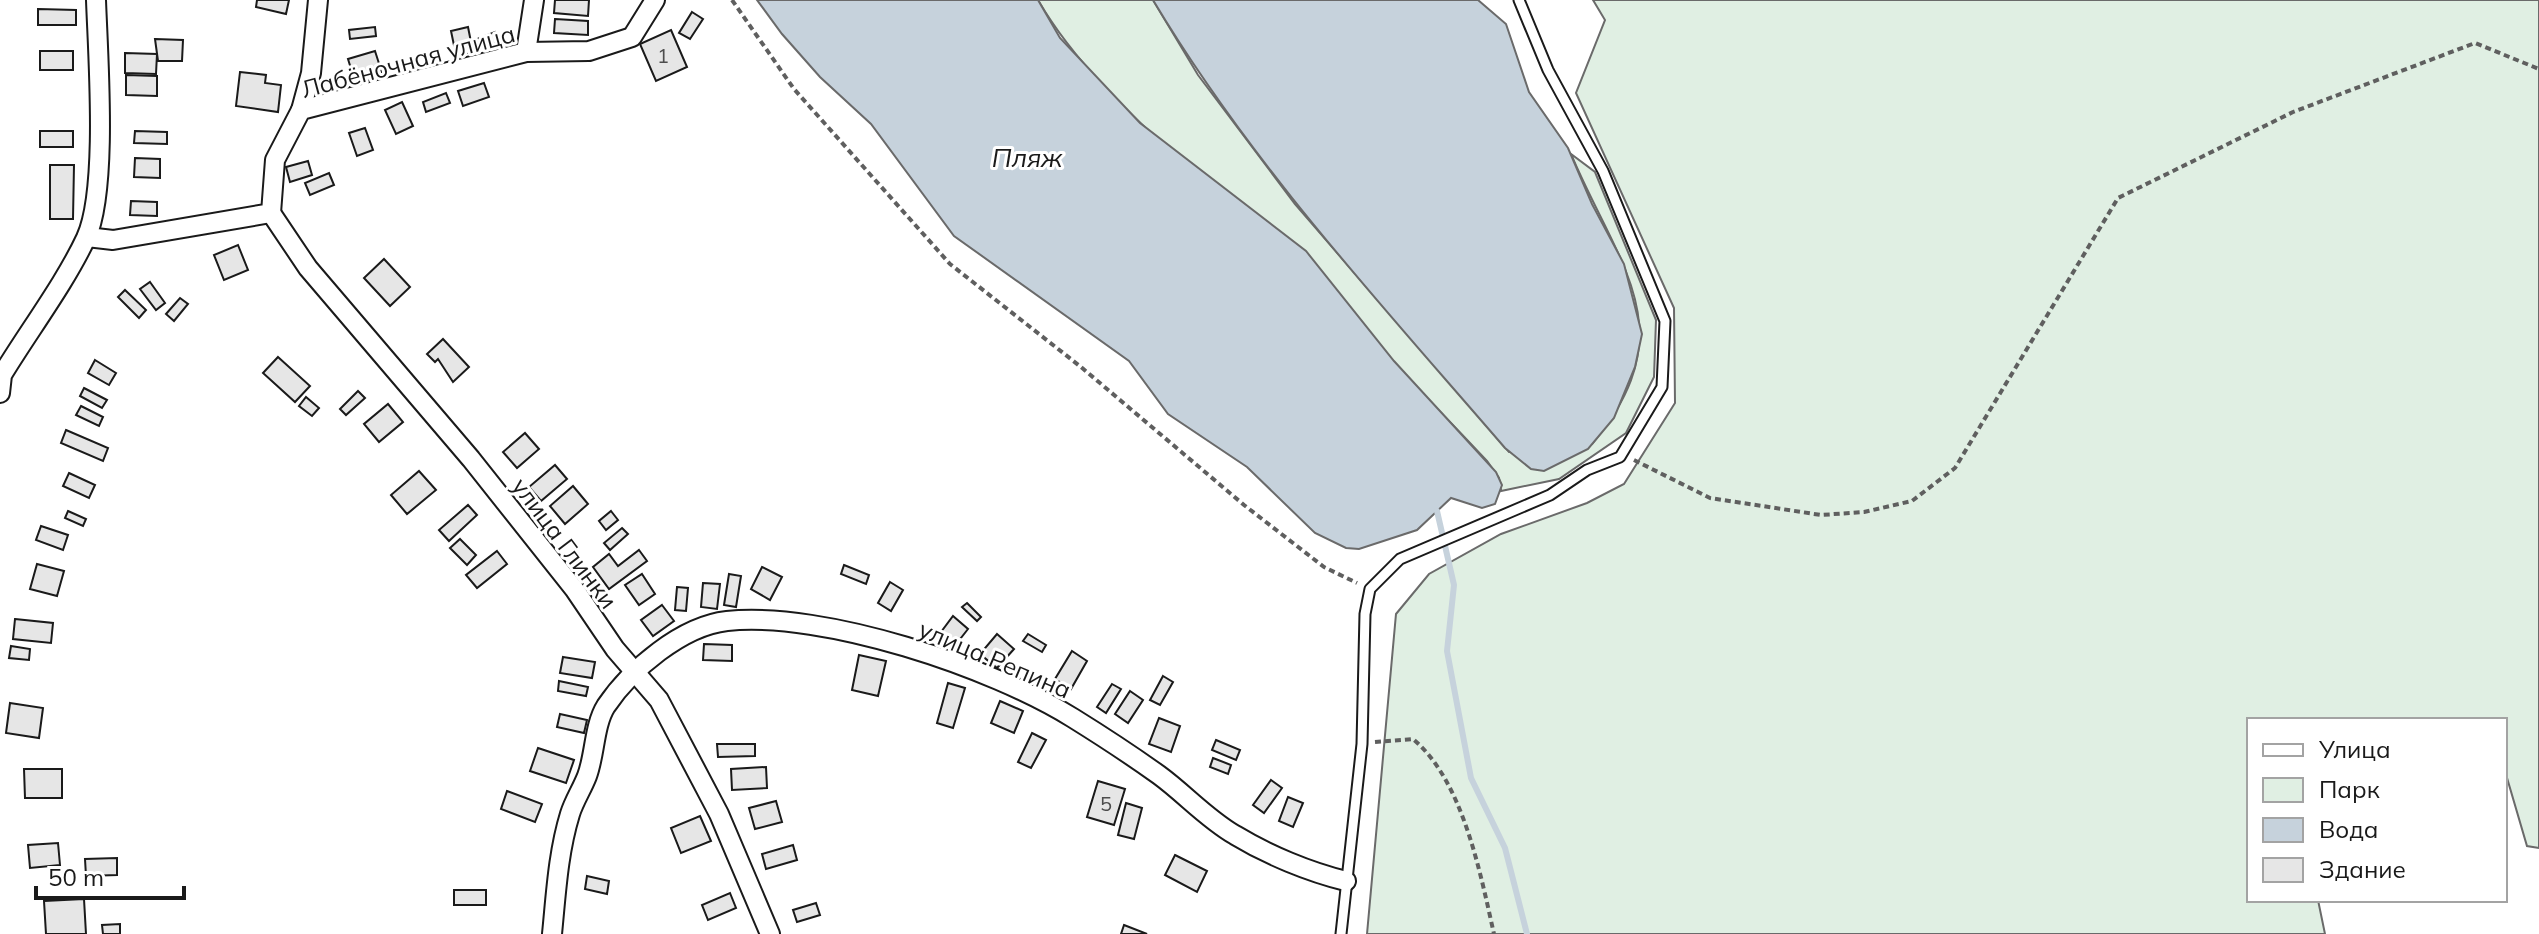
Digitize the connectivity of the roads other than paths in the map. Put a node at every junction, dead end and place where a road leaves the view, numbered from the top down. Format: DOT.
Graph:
graph roads {
  1 [pos="96,0"];
  2 [pos="318,0"];
  3 [pos="534,0"];
  4 [pos="655,0"];
  5 [pos="1519,0"];
  6 [pos="526,52"];
  7 [pos="301,110"];
  8 [pos="271,213"];
  9 [pos="87,237"];
  10 [pos="1,380"];
  11 [pos="637,672"];
  12 [pos="1346,881"];
  13 [pos="552,934"];
  14 [pos="770,934"];
  15 [pos="1341,934"];
  1 -- 9 [label="street"];
  2 -- 7 [label="street"];
  3 -- 6 [label="street"];
  4 -- 6 [label="street, Лабёночная улица"];
  5 -- 12 [label="lane"];
  6 -- 7 [label="street, Лабёночная улица"];
  7 -- 8 [label="street, Лабёночная улица"];
  8 -- 9 [label="street"];
  8 -- 11 [label="street, улица Глинки"];
  9 -- 10 [label="street"];
  11 -- 12 [label="street, улица Репина"];
  11 -- 13 [label="street, улица Репина"];
  11 -- 14 [label="street, улица Глинки"];
  12 -- 15 [label="lane"];
}
